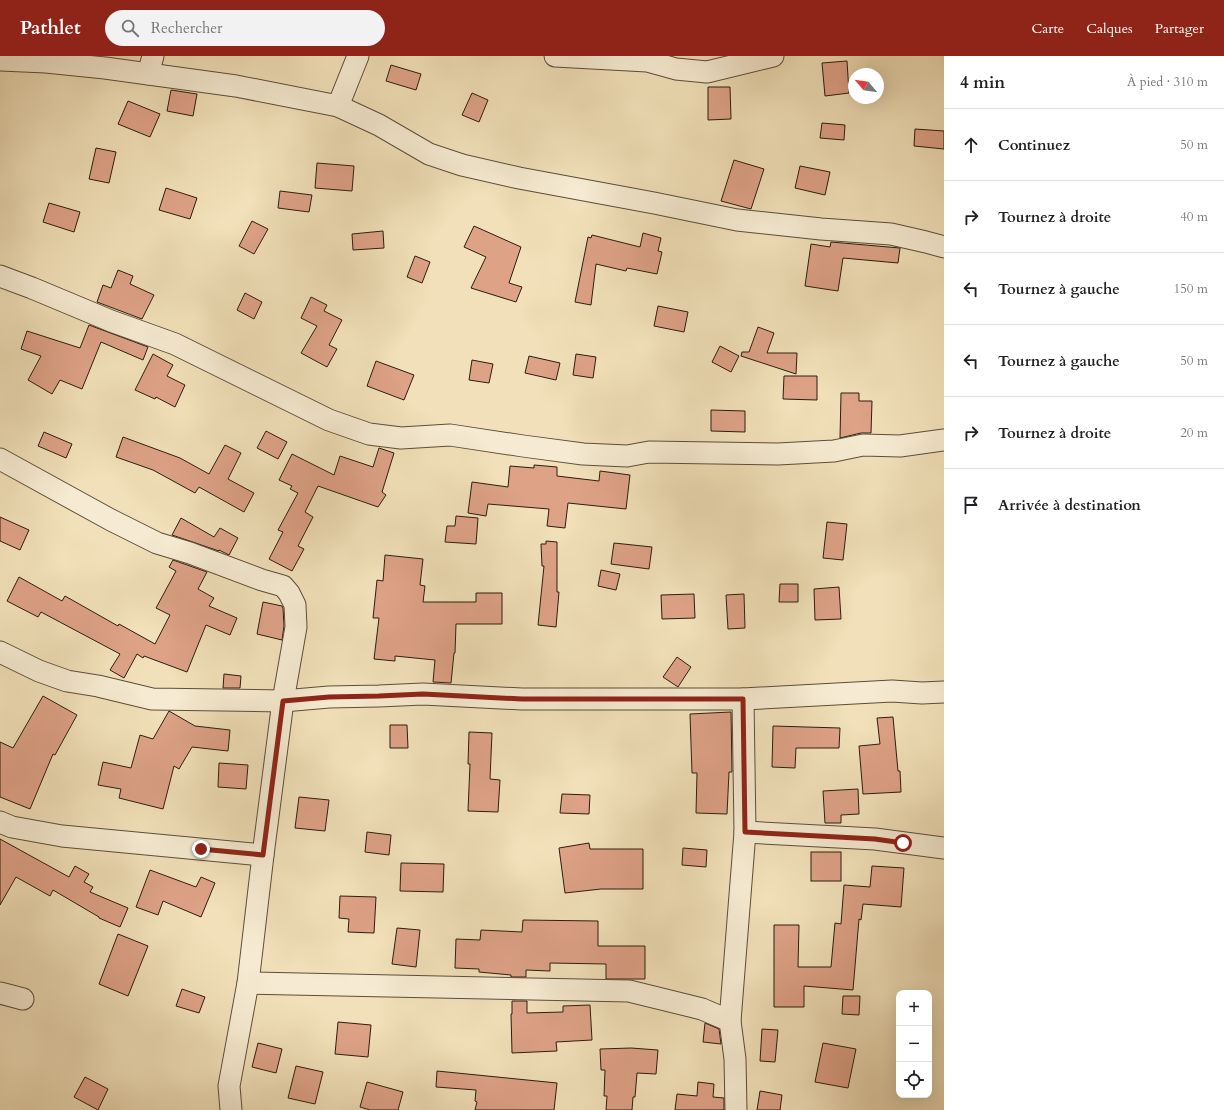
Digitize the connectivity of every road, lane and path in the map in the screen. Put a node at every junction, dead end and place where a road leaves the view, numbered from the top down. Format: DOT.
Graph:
graph roads {
  1 [pos="358,56"];
  2 [pos="555,56"];
  3 [pos="773,56"];
  4 [pos="0,60"];
  5 [pos="150,65"];
  6 [pos="338,106"];
  7 [pos="944,247"];
  8 [pos="0,276"];
  9 [pos="944,440"];
  10 [pos="0,459"];
  11 [pos="0,652"];
  12 [pos="944,692"];
  13 [pos="743,699"];
  14 [pos="283,701"];
  15 [pos="0,822"];
  16 [pos="745,832"];
  17 [pos="944,848"];
  18 [pos="263,855"];
  19 [pos="248,983"];
  20 [pos="0,993"];
  21 [pos="23,999"];
  22 [pos="730,1021"];
  23 [pos="231,1110"];
  24 [pos="736,1110"];
  1 -- 6 [label="street"];
  2 -- 3 [label="street"];
  4 -- 5 [label="street"];
  5 -- 6 [label="street"];
  6 -- 7 [label="street"];
  8 -- 9 [label="street"];
  10 -- 14 [label="street"];
  11 -- 14 [label="street"];
  12 -- 13 [label="street"];
  13 -- 14 [label="street"];
  13 -- 16 [label="street"];
  14 -- 18 [label="street"];
  15 -- 18 [label="street"];
  16 -- 17 [label="street"];
  16 -- 22 [label="street"];
  18 -- 19 [label="street"];
  19 -- 22 [label="street"];
  19 -- 23 [label="street"];
  20 -- 21 [label="street"];
  22 -- 24 [label="street"];
}
